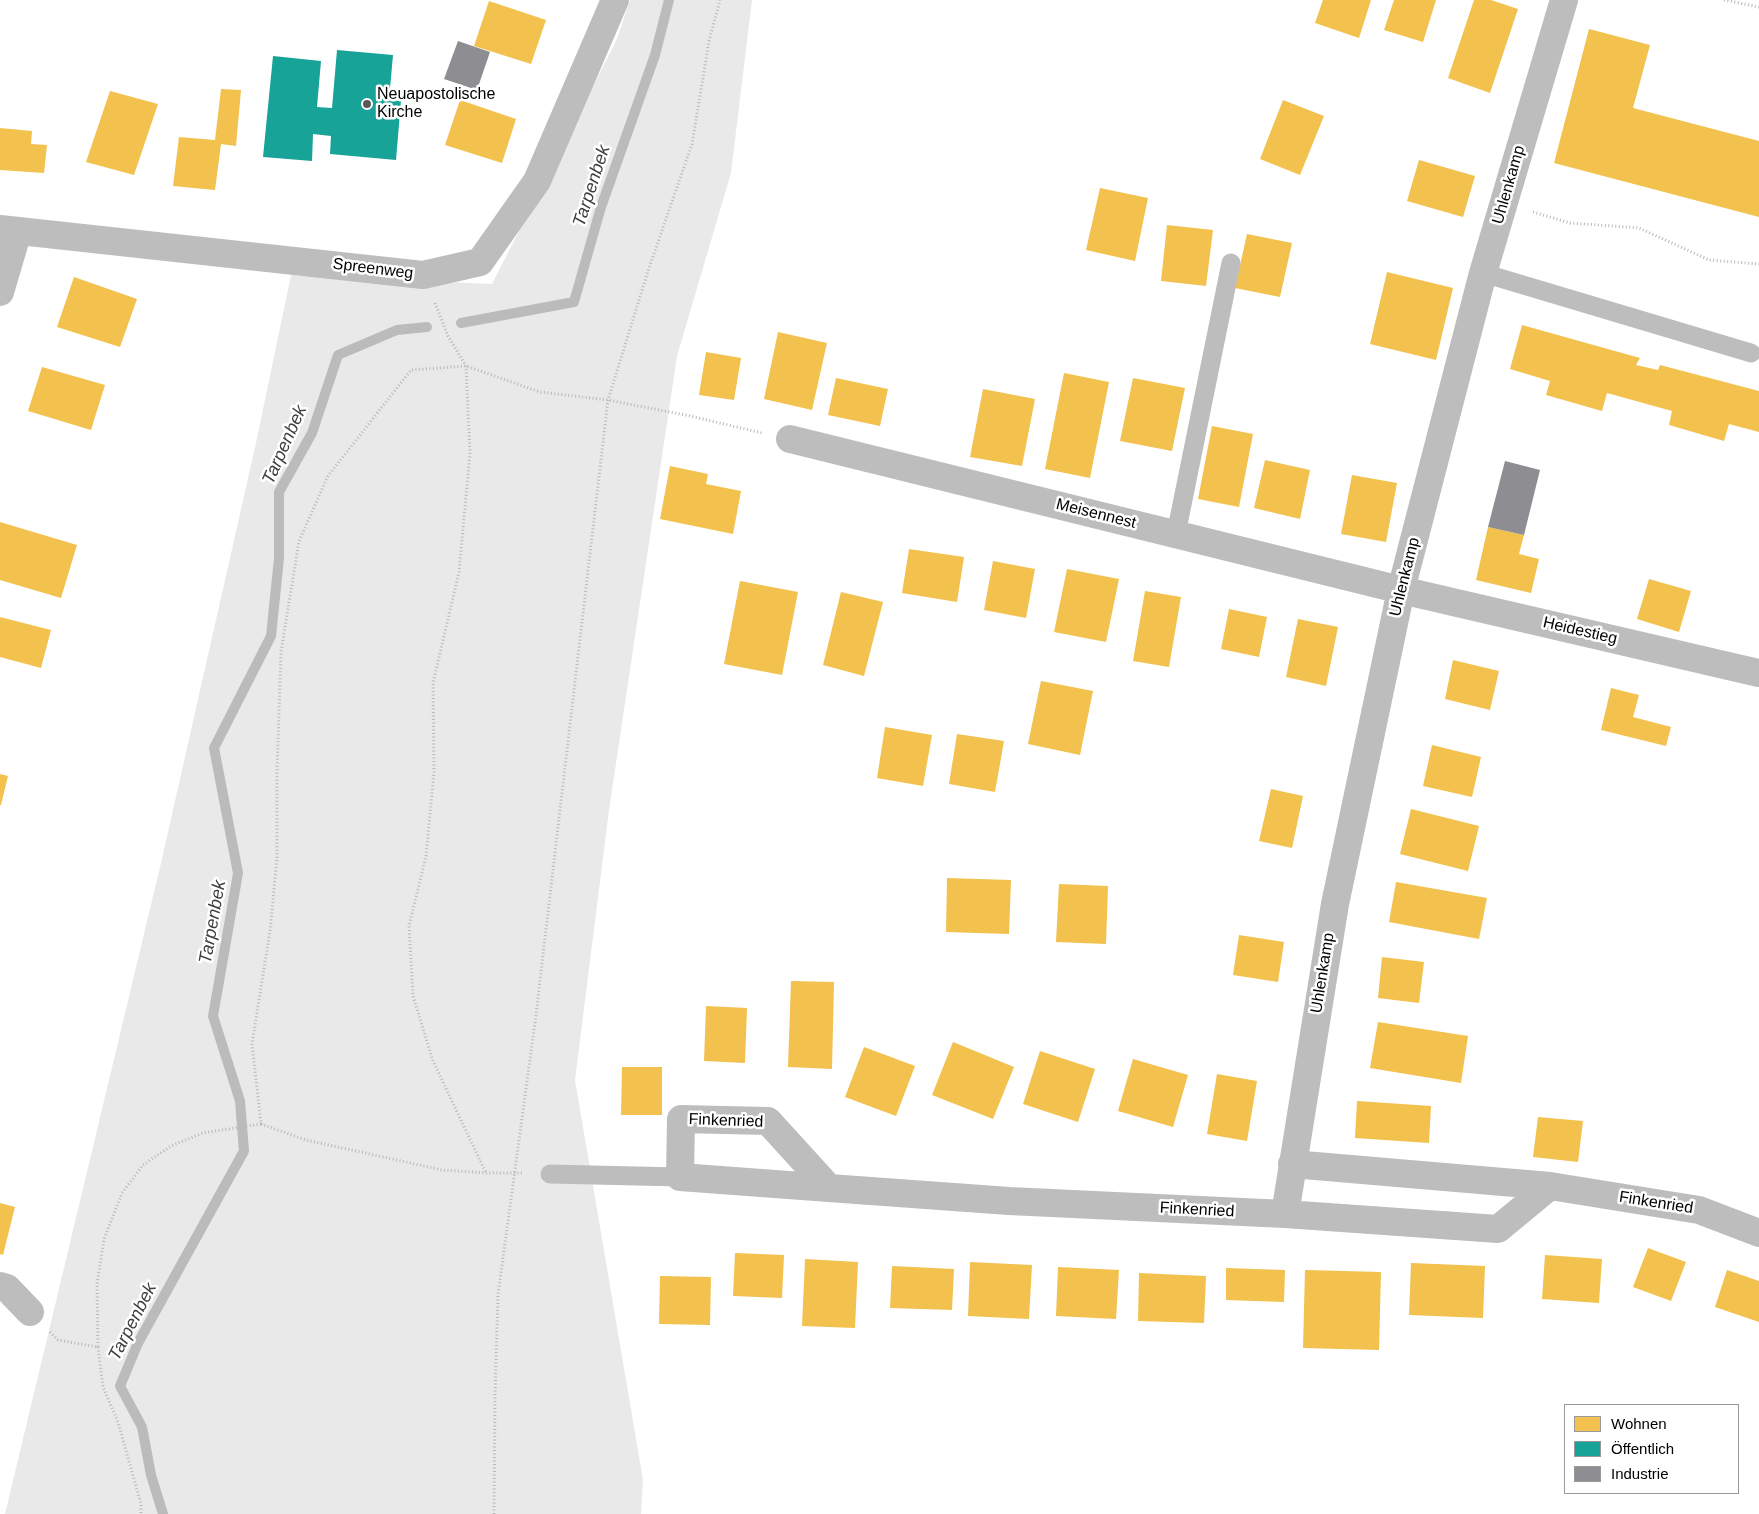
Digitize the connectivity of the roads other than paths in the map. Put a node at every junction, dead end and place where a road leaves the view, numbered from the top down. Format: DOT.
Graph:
graph roads {
  1 [pos="615,0"];
  2 [pos="1564,0"];
  3 [pos="9,230"];
  4 [pos="1231,263"];
  5 [pos="1483,273"];
  6 [pos="0,292"];
  7 [pos="1751,353"];
  8 [pos="790,439"];
  9 [pos="1176,534"];
  10 [pos="1401,590"];
  11 [pos="1759,673"];
  12 [pos="1292,1164"];
  13 [pos="550,1174"];
  14 [pos="680,1177"];
  15 [pos="1550,1186"];
  16 [pos="829,1188"];
  17 [pos="1284,1214"];
  18 [pos="1759,1232"];
  19 [pos="0,1286"];
  20 [pos="30,1312"];
  1 -- 3 [label="street, Spreenweg"];
  2 -- 5 [label="street, Uhlenkamp"];
  3 -- 6 [label="street"];
  4 -- 9 [label="lane"];
  5 -- 7 [label="lane"];
  5 -- 10 [label="street, Uhlenkamp"];
  8 -- 9 [label="street, Meisennest"];
  9 -- 10 [label="street, Meisennest"];
  10 -- 11 [label="street, Heidestieg"];
  10 -- 12 [label="street, Uhlenkamp"];
  12 -- 15 [label="street, Finkenried"];
  12 -- 17 [label="street, Uhlenkamp"];
  13 -- 14 [label="lane, Finkenried"];
  14 -- 16 [label="street, Finkenried"];
  14 -- 16 [label="street, Finkenried"];
  15 -- 17 [label="street, Finkenried"];
  15 -- 18 [label="street, Finkenried"];
  16 -- 17 [label="street, Finkenried"];
  19 -- 20 [label="street"];
}
